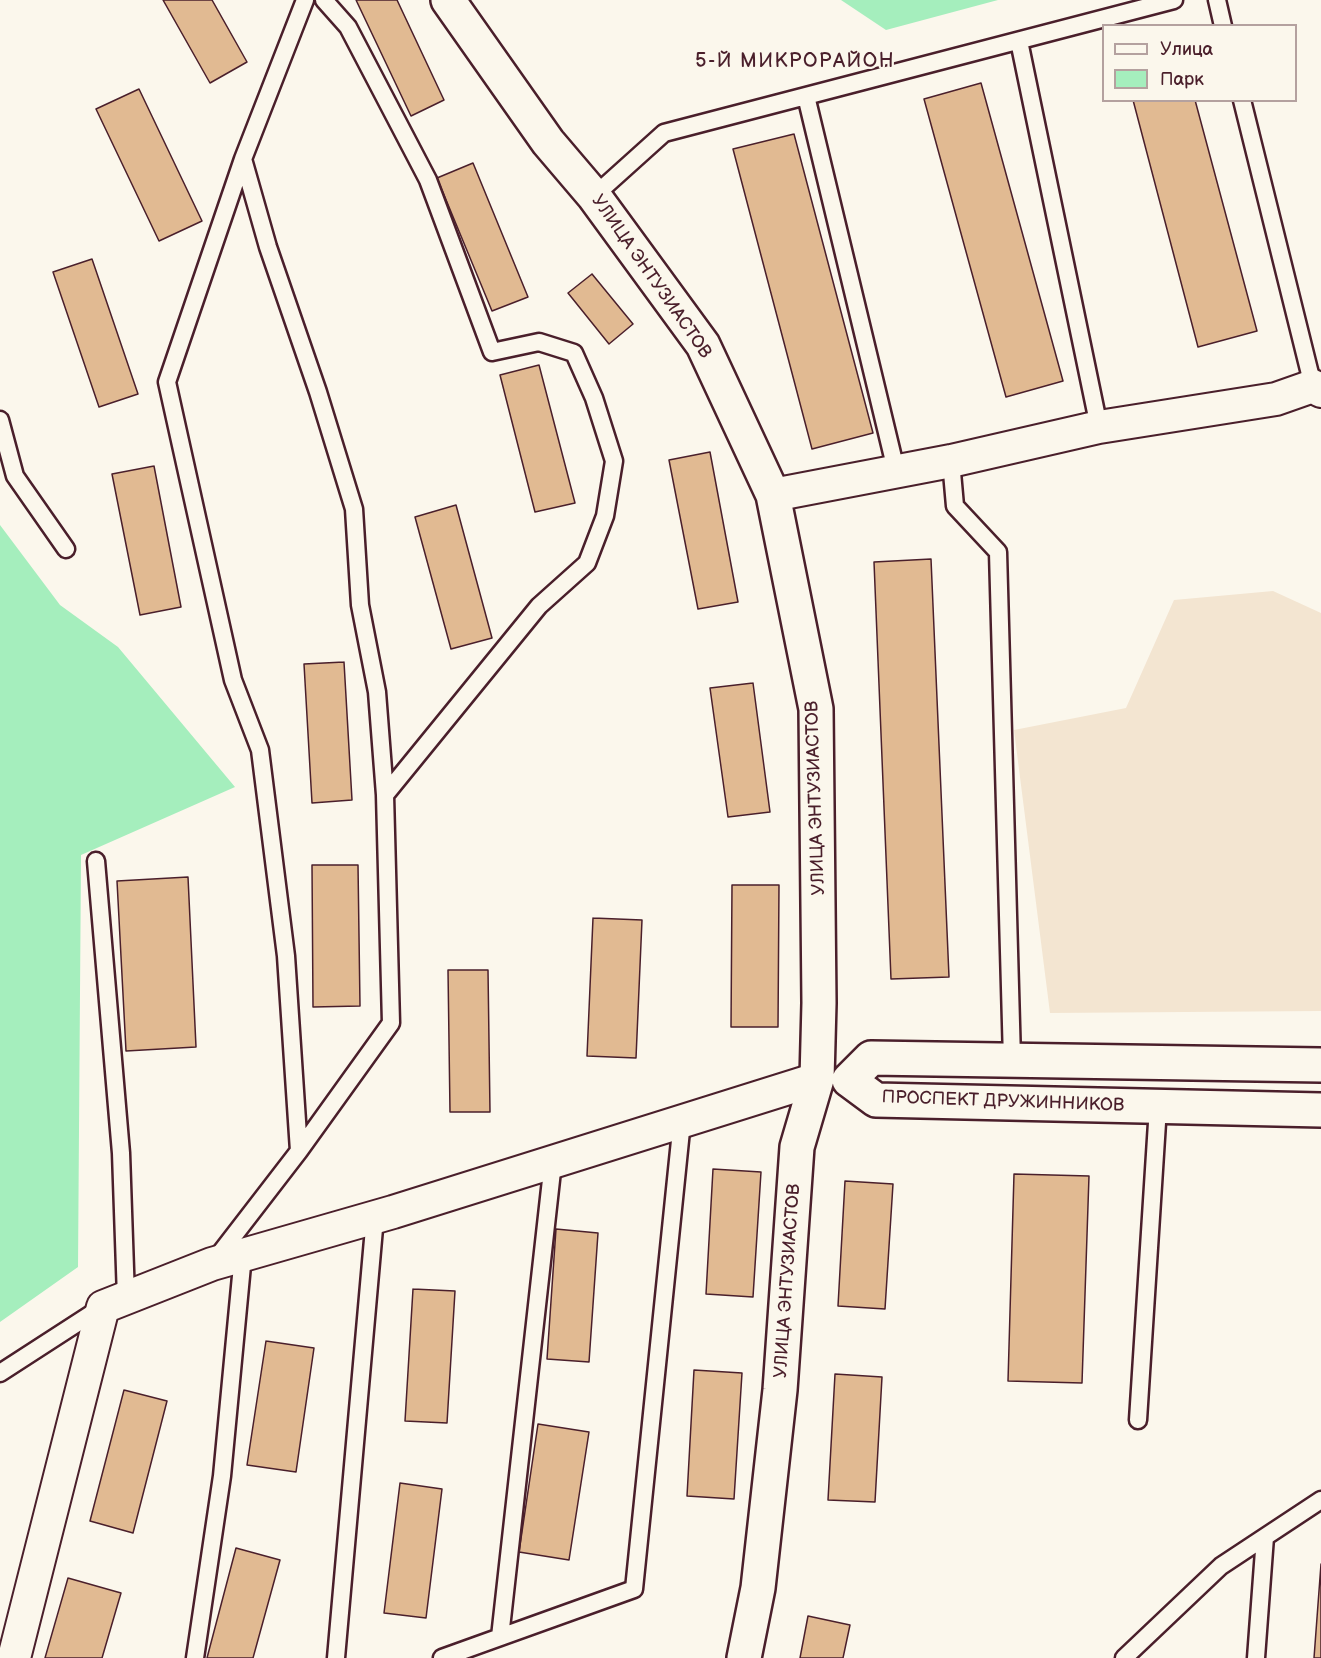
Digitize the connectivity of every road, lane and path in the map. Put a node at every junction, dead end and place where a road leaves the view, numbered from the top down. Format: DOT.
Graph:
graph roads {
  1 [pos="305,0"];
  2 [pos="324,0"];
  3 [pos="448,0"];
  4 [pos="1174,0"];
  5 [pos="1217,0"];
  6 [pos="1223,24"];
  7 [pos="1019,41"];
  8 [pos="806,96"];
  9 [pos="1243,102"];
  10 [pos="243,159"];
  11 [pos="594,196"];
  12 [pos="1317,388"];
  13 [pos="0,420"];
  14 [pos="1099,427"];
  15 [pos="0,458"];
  16 [pos="951,461"];
  17 [pos="896,470"];
  18 [pos="15,476"];
  19 [pos="773,495"];
  20 [pos="66,549"];
  21 [pos="386,795"];
  22 [pos="96,861"];
  23 [pos="1012,1060"];
  24 [pos="1321,1065"];
  25 [pos="817,1079"];
  26 [pos="849,1080"];
  27 [pos="1158,1107"];
  28 [pos="1321,1110"];
  29 [pos="682,1121"];
  30 [pos="299,1151"];
  31 [pos="553,1162"];
  32 [pos="375,1217"];
  33 [pos="243,1255"];
  34 [pos="212,1264"];
  35 [pos="114,1302"];
  36 [pos="0,1373"];
  37 [pos="1138,1420"];
  38 [pos="1321,1500"];
  39 [pos="1265,1537"];
  40 [pos="500,1637"];
  41 [pos="14,1658"];
  42 [pos="195,1658"];
  43 [pos="336,1658"];
  44 [pos="442,1658"];
  45 [pos="744,1658"];
  46 [pos="1124,1658"];
  47 [pos="1256,1658"];
  1 -- 10 [label="lane"];
  2 -- 21 [label="lane"];
  3 -- 11 [label="street, УЛИЦА ЭНТУЗИАСТОВ"];
  4 -- 7 [label="lane"];
  5 -- 6 [label="lane"];
  7 -- 8 [label="lane"];
  7 -- 14 [label="lane"];
  8 -- 11 [label="lane"];
  8 -- 17 [label="lane"];
  9 -- 12 [label="lane"];
  10 -- 21 [label="lane"];
  10 -- 30 [label="lane"];
  11 -- 19 [label="street, УЛИЦА ЭНТУЗИАСТОВ"];
  12 -- 14 [label="street"];
  13 -- 18 [label="lane"];
  14 -- 16 [label="street"];
  15 -- 18 [label="lane"];
  16 -- 17 [label="street"];
  16 -- 23 [label="lane"];
  17 -- 19 [label="street"];
  18 -- 20 [label="lane"];
  19 -- 25 [label="street, УЛИЦА ЭНТУЗИАСТОВ"];
  21 -- 30 [label="lane"];
  22 -- 35 [label="lane"];
  23 -- 24 [label="street"];
  23 -- 26 [label="street"];
  25 -- 26 [label="street"];
  25 -- 29 [label="street"];
  25 -- 45 [label="street, УЛИЦА ЭНТУЗИАСТОВ"];
  26 -- 27 [label="street, ПРОСПЕКТ ДРУЖИННИКОВ"];
  27 -- 28 [label="street, ПРОСПЕКТ ДРУЖИННИКОВ"];
  27 -- 37 [label="lane"];
  29 -- 31 [label="street"];
  29 -- 40 [label="lane"];
  30 -- 34 [label="lane"];
  31 -- 32 [label="street"];
  31 -- 40 [label="lane"];
  32 -- 33 [label="street"];
  32 -- 43 [label="lane"];
  33 -- 34 [label="street"];
  33 -- 42 [label="lane"];
  34 -- 35 [label="street"];
  35 -- 36 [label="lane"];
  35 -- 41 [label="street"];
  38 -- 39 [label="lane"];
  39 -- 46 [label="lane"];
  39 -- 47 [label="lane"];
  40 -- 44 [label="lane"];
}
